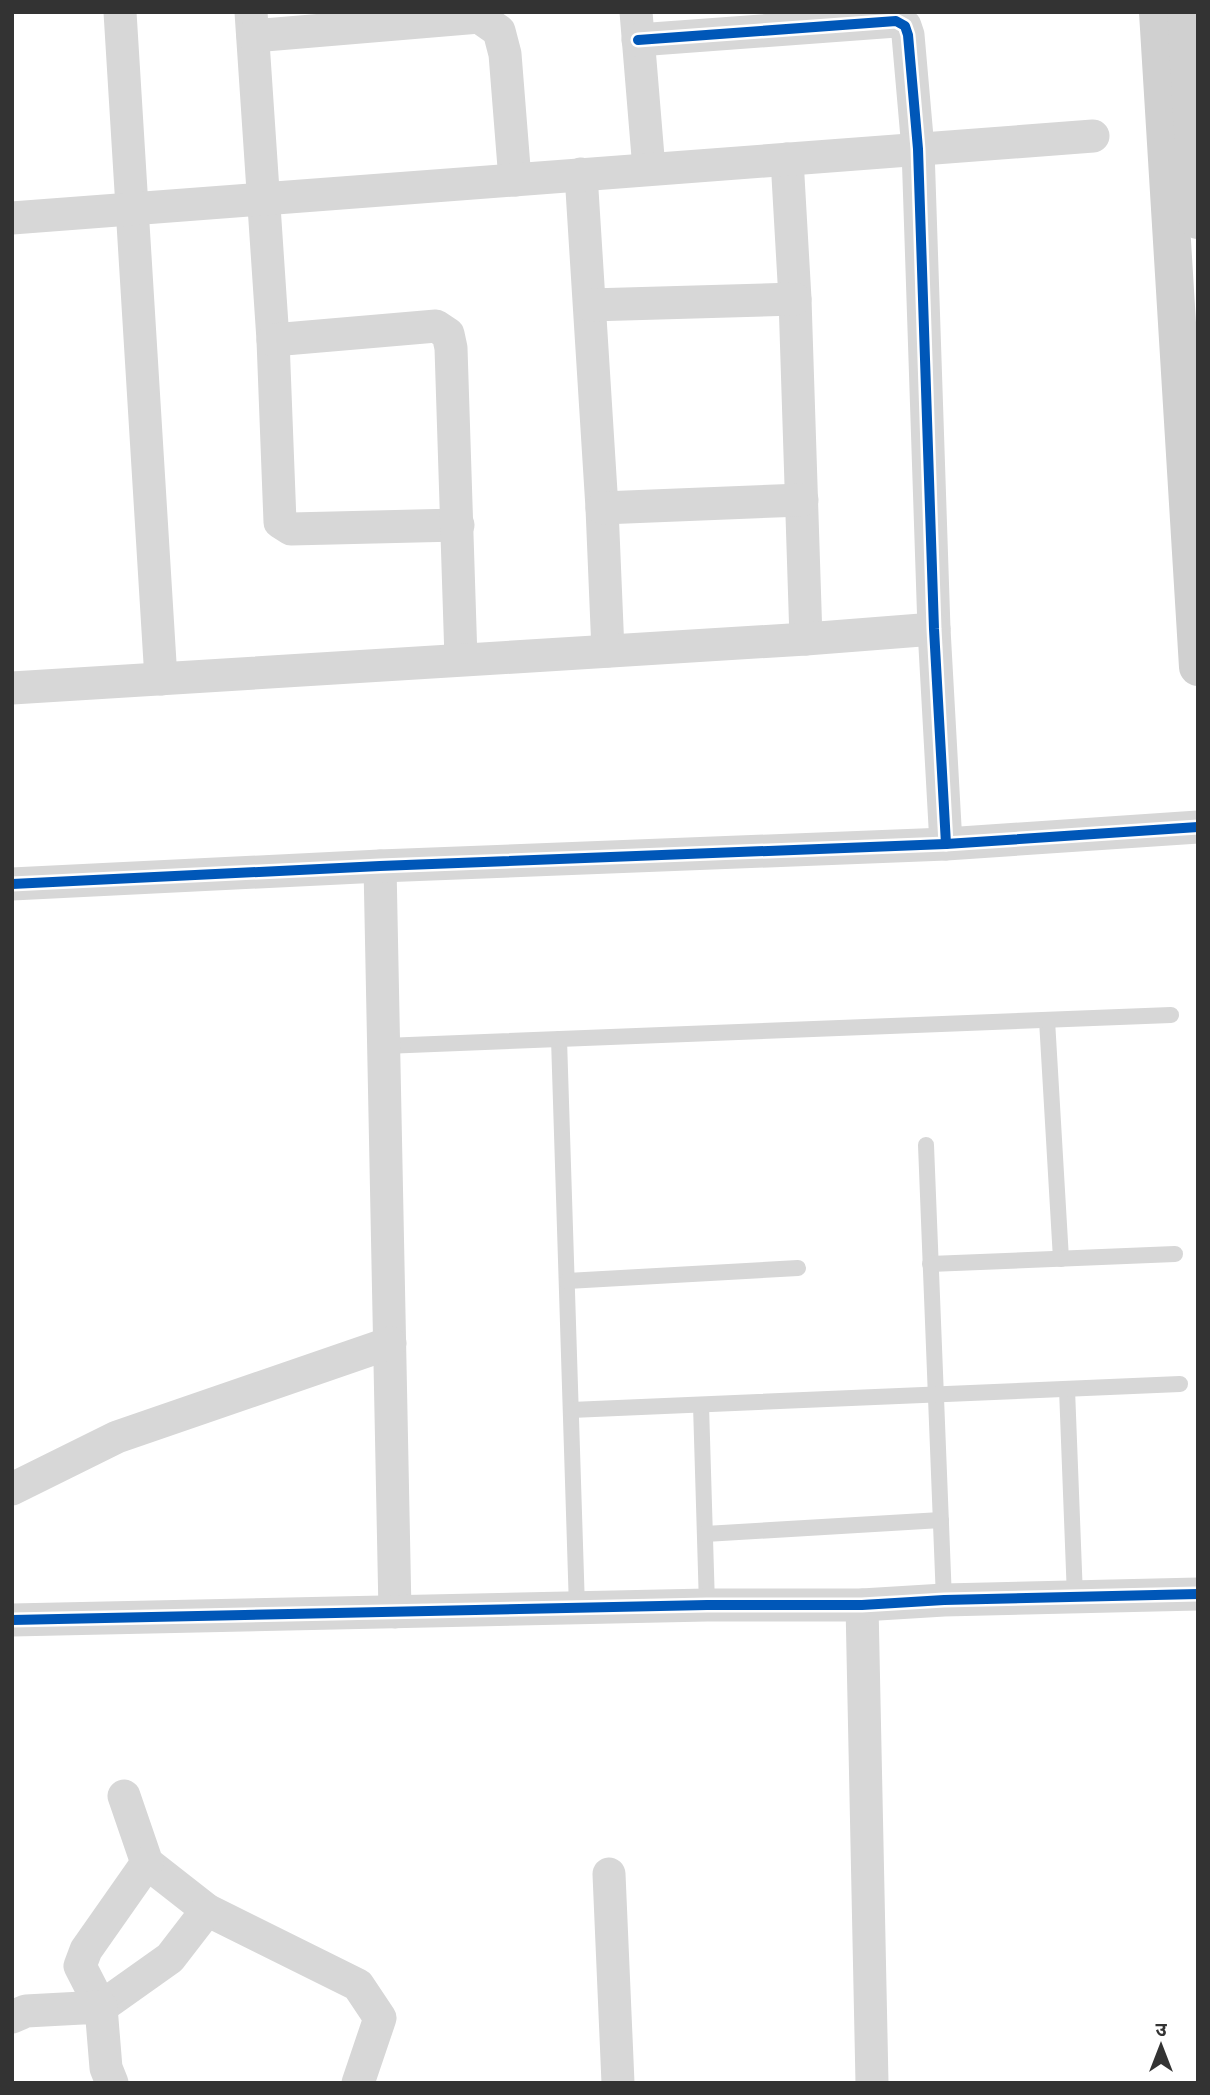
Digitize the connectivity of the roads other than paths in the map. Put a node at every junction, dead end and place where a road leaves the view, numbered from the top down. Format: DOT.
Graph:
graph roads {
  1 [pos="120,12"];
  2 [pos="1158,12"];
  3 [pos="1186,12"];
  4 [pos="252,24"];
  5 [pos="637,26"];
  6 [pos="1093,136"];
  7 [pos="918,149"];
  8 [pos="787,159"];
  9 [pos="649,169"];
  10 [pos="582,174"];
  11 [pos="515,180"];
  12 [pos="263,199"];
  13 [pos="132,209"];
  14 [pos="12,218"];
  15 [pos="1198,220"];
  16 [pos="795,299"];
  17 [pos="590,305"];
  18 [pos="273,340"];
  19 [pos="802,500"];
  20 [pos="602,508"];
  21 [pos="458,524"];
  22 [pos="934,629"];
  23 [pos="806,639"];
  24 [pos="608,651"];
  25 [pos="461,659"];
  26 [pos="1198,667"];
  27 [pos="161,679"];
  28 [pos="12,688"];
  29 [pos="1198,827"];
  30 [pos="946,844"];
  31 [pos="380,866"];
  32 [pos="12,884"];
  33 [pos="1171,1016"];
  34 [pos="1047,1020"];
  35 [pos="559,1039"];
  36 [pos="384,1046"];
  37 [pos="926,1145"];
  38 [pos="1175,1254"];
  39 [pos="1061,1259"];
  40 [pos="930,1264"];
  41 [pos="798,1268"];
  42 [pos="567,1280"];
  43 [pos="390,1343"];
  44 [pos="1180,1384"];
  45 [pos="1067,1389"];
  46 [pos="936,1395"];
  47 [pos="701,1405"];
  48 [pos="571,1410"];
  49 [pos="12,1489"];
  50 [pos="941,1520"];
  51 [pos="705,1534"];
  52 [pos="1198,1594"];
  53 [pos="1075,1597"];
  54 [pos="944,1600"];
  55 [pos="707,1605"];
  56 [pos="862,1605"];
  57 [pos="578,1608"];
  58 [pos="395,1612"];
  59 [pos="12,1620"];
  60 [pos="124,1796"];
  61 [pos="147,1863"];
  62 [pos="609,1874"];
  63 [pos="208,1910"];
  64 [pos="101,2007"];
  65 [pos="12,2017"];
  66 [pos="112,2083"];
  67 [pos="358,2083"];
  68 [pos="618,2083"];
  69 [pos="872,2083"];
  1 -- 13 [label="street"];
  2 -- 26 [label="street"];
  3 -- 15 [label="street"];
  4 -- 11 [label="street"];
  4 -- 12 [label="street"];
  5 -- 7 [label="street"];
  5 -- 9 [label="street"];
  6 -- 7 [label="street"];
  7 -- 8 [label="street"];
  7 -- 22 [label="street"];
  8 -- 9 [label="street"];
  8 -- 16 [label="street"];
  9 -- 10 [label="street"];
  10 -- 11 [label="street"];
  10 -- 17 [label="street"];
  11 -- 12 [label="street"];
  12 -- 13 [label="street"];
  12 -- 18 [label="street"];
  13 -- 14 [label="street"];
  13 -- 27 [label="street"];
  16 -- 17 [label="street"];
  16 -- 19 [label="street"];
  17 -- 20 [label="street"];
  18 -- 21 [label="street"];
  18 -- 21 [label="street"];
  19 -- 20 [label="street"];
  19 -- 23 [label="street"];
  20 -- 24 [label="street"];
  21 -- 25 [label="street"];
  22 -- 23 [label="street"];
  22 -- 30 [label="street"];
  23 -- 24 [label="street"];
  24 -- 25 [label="street"];
  25 -- 27 [label="street"];
  27 -- 28 [label="street"];
  29 -- 30 [label="street"];
  30 -- 31 [label="street"];
  31 -- 32 [label="street"];
  31 -- 36 [label="street"];
  33 -- 34 [label="lane"];
  34 -- 35 [label="lane"];
  34 -- 39 [label="lane"];
  35 -- 36 [label="lane"];
  35 -- 42 [label="lane"];
  36 -- 43 [label="street"];
  37 -- 40 [label="lane"];
  38 -- 39 [label="lane"];
  39 -- 40 [label="lane"];
  40 -- 46 [label="lane"];
  41 -- 42 [label="lane"];
  42 -- 48 [label="lane"];
  43 -- 49 [label="street"];
  43 -- 58 [label="street"];
  44 -- 45 [label="lane"];
  45 -- 46 [label="lane"];
  45 -- 53 [label="lane"];
  46 -- 47 [label="lane"];
  46 -- 50 [label="lane"];
  47 -- 48 [label="lane"];
  47 -- 51 [label="lane"];
  48 -- 57 [label="lane"];
  50 -- 51 [label="lane"];
  50 -- 54 [label="lane"];
  51 -- 55 [label="lane"];
  52 -- 53 [label="street"];
  53 -- 54 [label="street"];
  54 -- 56 [label="street"];
  55 -- 56 [label="street"];
  55 -- 57 [label="street"];
  56 -- 69 [label="street"];
  57 -- 58 [label="street"];
  58 -- 59 [label="street"];
  60 -- 61 [label="street"];
  61 -- 63 [label="street"];
  61 -- 64 [label="street"];
  62 -- 68 [label="street"];
  63 -- 64 [label="street"];
  63 -- 67 [label="street"];
  64 -- 65 [label="street"];
  64 -- 66 [label="street"];
}
